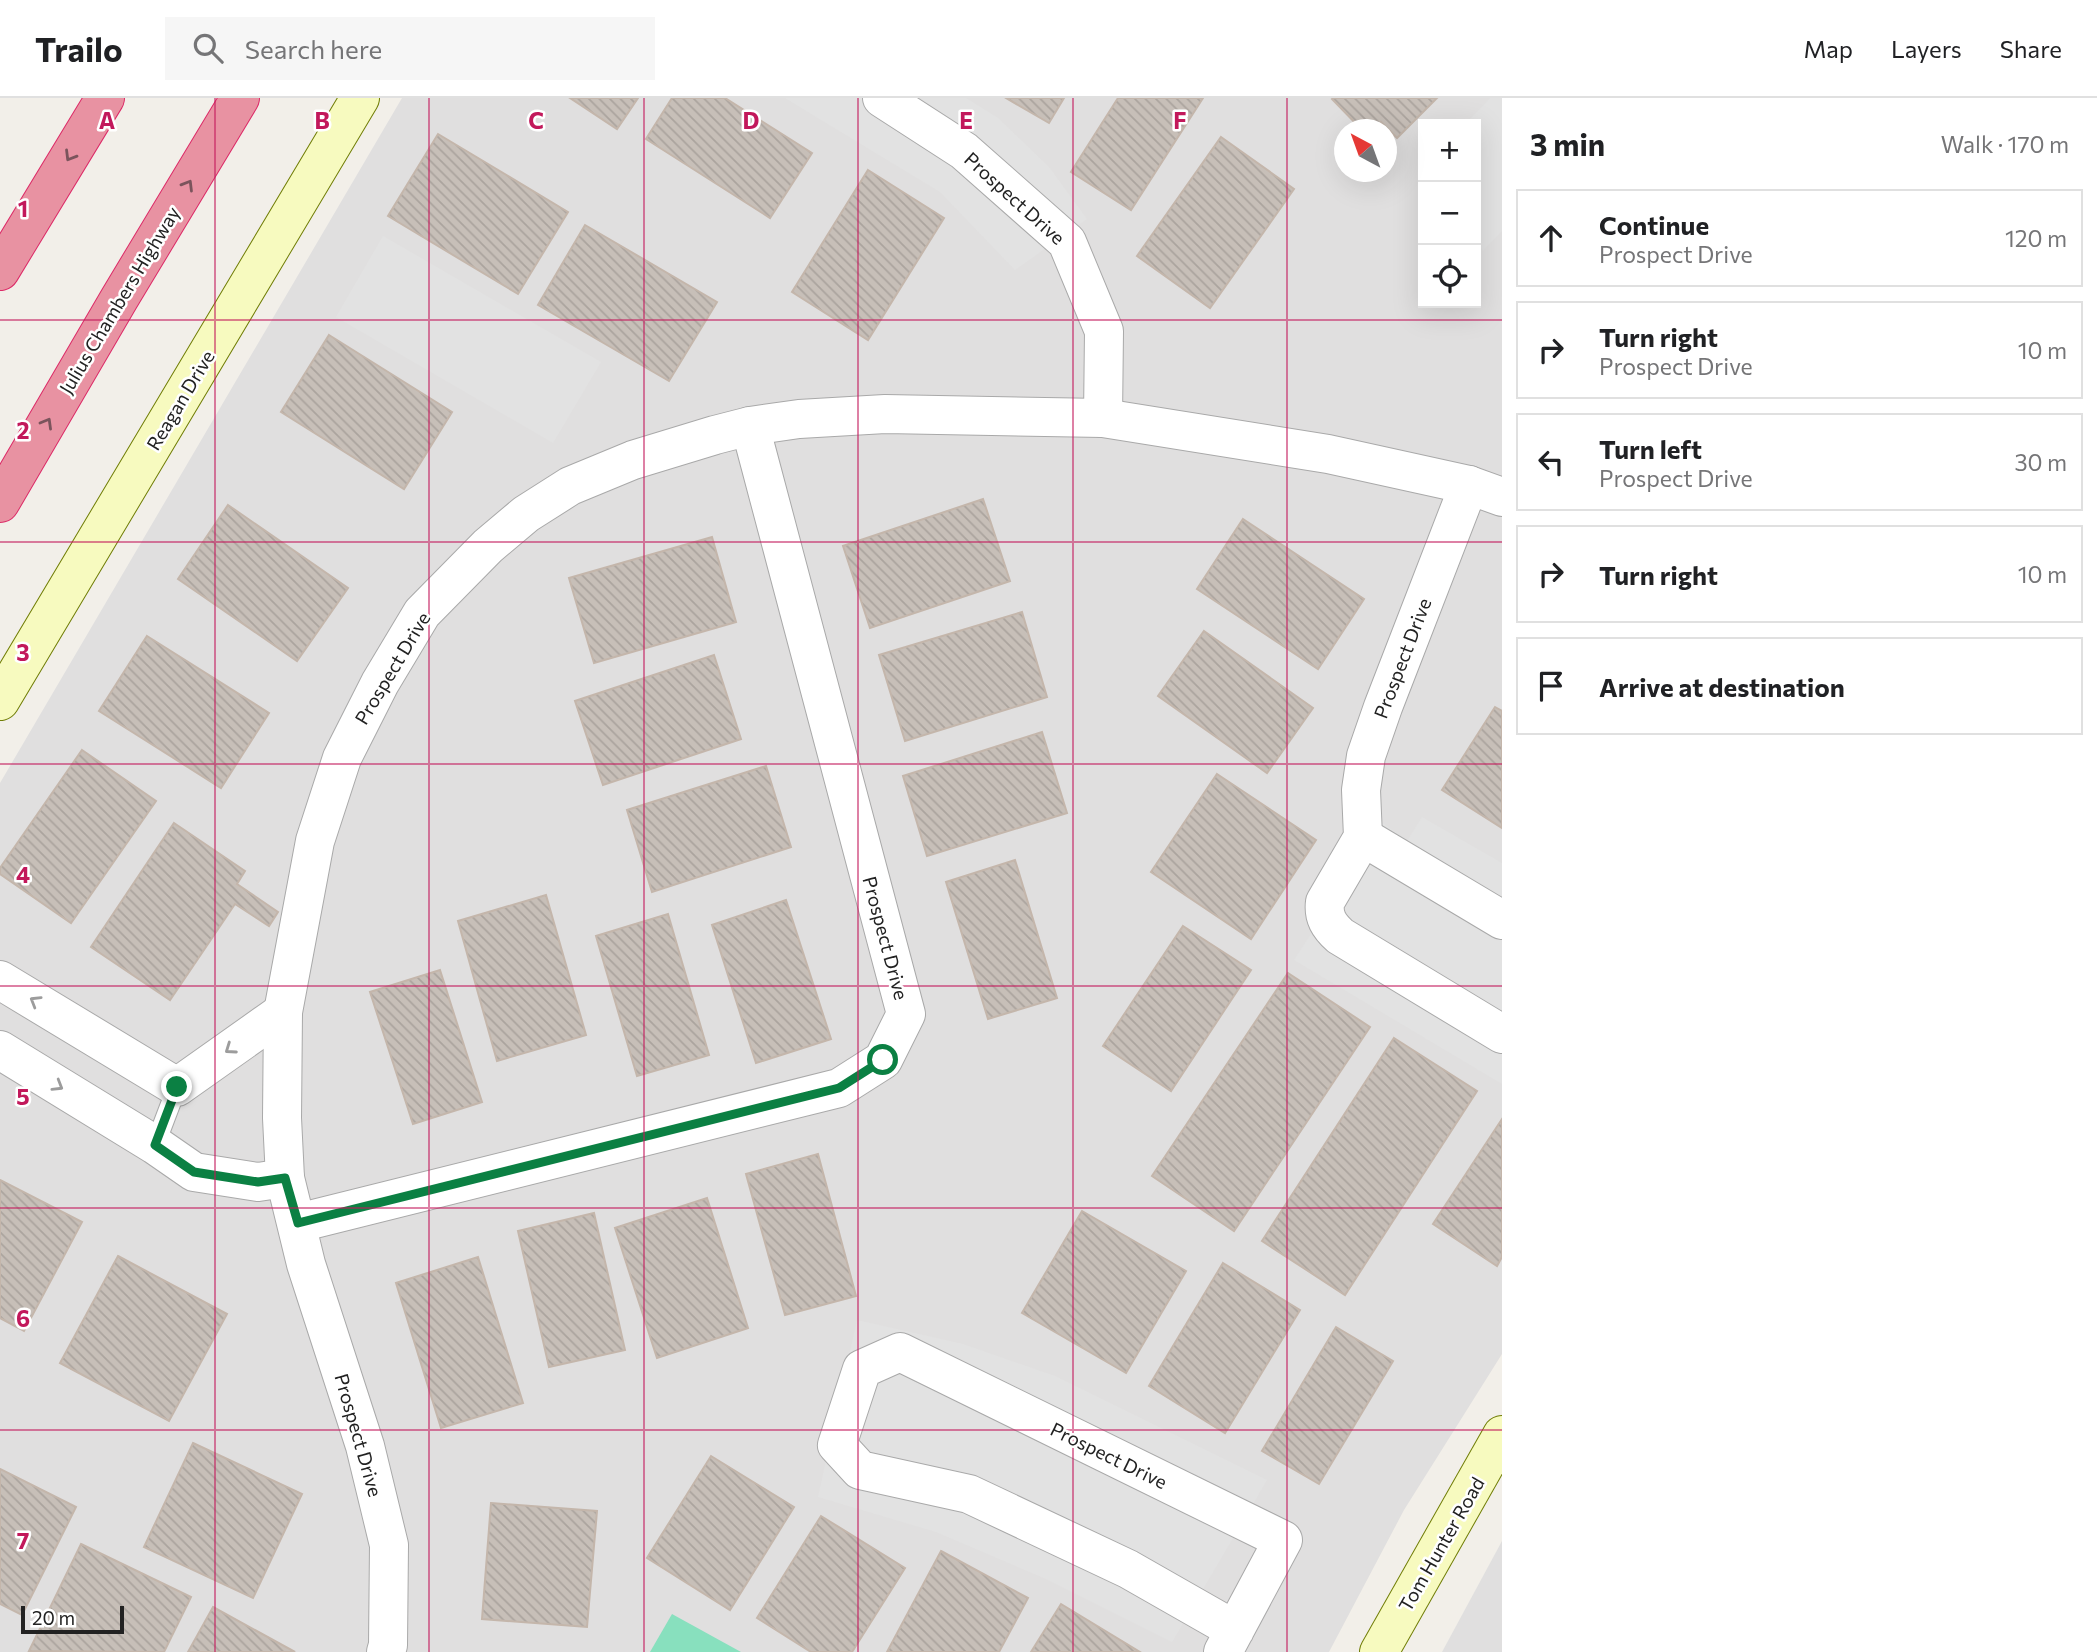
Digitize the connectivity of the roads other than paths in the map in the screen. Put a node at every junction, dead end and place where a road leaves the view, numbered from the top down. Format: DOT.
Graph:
graph roads {
  1 [pos="105,98"];
  2 [pos="240,98"];
  3 [pos="360,98"];
  4 [pos="882,98"];
  5 [pos="0,271"];
  6 [pos="1103,418"];
  7 [pos="750,426"];
  8 [pos="1485,491"];
  9 [pos="0,503"];
  10 [pos="0,701"];
  11 [pos="1363,837"];
  12 [pos="1502,920"];
  13 [pos="0,980"];
  14 [pos="283,1012"];
  15 [pos="1502,1034"];
  16 [pos="0,1050"];
  17 [pos="177,1087"];
  18 [pos="155,1145"];
  19 [pos="285,1178"];
  20 [pos="298,1223"];
  21 [pos="1502,1435"];
  22 [pos="1229,1641"];
  23 [pos="386,1652"];
  24 [pos="1380,1652"];
  1 -- 5 [label="highway, one-way"];
  9 -- 2 [label="highway, Julius Chambers Highway, one-way"];
  3 -- 10 [label="street, Reagan Drive"];
  4 -- 6 [label="street, Prospect Drive"];
  6 -- 7 [label="street, Prospect Drive"];
  6 -- 8 [label="street, Prospect Drive"];
  7 -- 14 [label="street, Prospect Drive"];
  7 -- 20 [label="street, Prospect Drive"];
  8 -- 11 [label="street, Prospect Drive"];
  11 -- 12 [label="street"];
  11 -- 15 [label="street"];
  17 -- 13 [label="street, one-way"];
  14 -- 17 [label="street, one-way"];
  14 -- 19 [label="street, Prospect Drive"];
  16 -- 18 [label="street, one-way"];
  17 -- 18 [label="lane"];
  18 -- 19 [label="street"];
  19 -- 20 [label="street, Prospect Drive"];
  20 -- 23 [label="street, Prospect Drive"];
  21 -- 24 [label="street, Tom Hunter Road"];
  22 -- 22 [label="street, Prospect Drive"];
}
